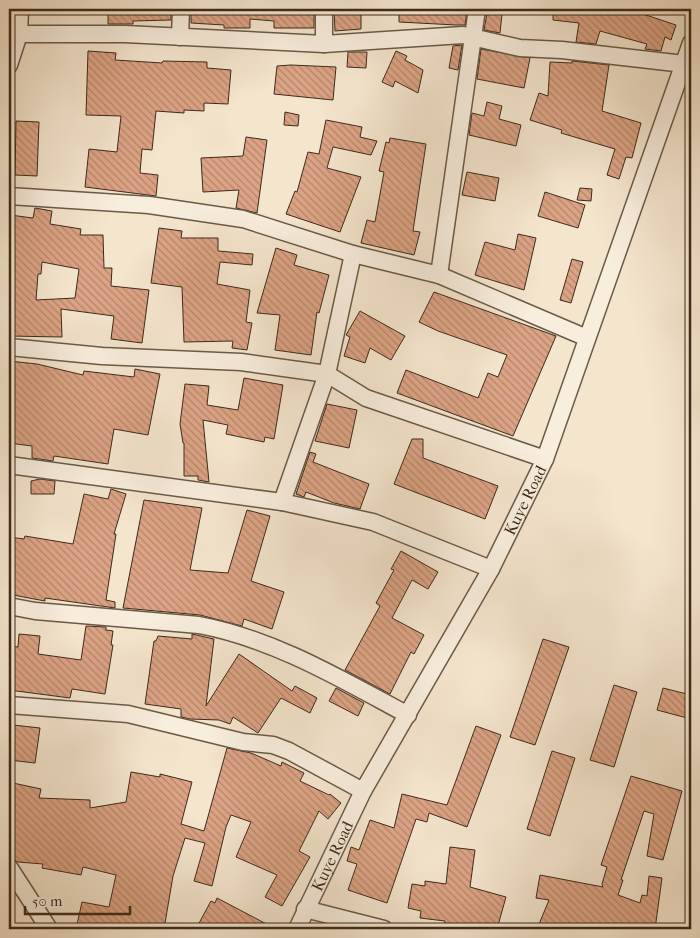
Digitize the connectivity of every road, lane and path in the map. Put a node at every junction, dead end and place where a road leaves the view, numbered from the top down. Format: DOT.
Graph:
graph roads {
  1 [pos="20,9"];
  2 [pos="181,9"];
  3 [pos="324,9"];
  4 [pos="477,9"];
  5 [pos="19,34"];
  6 [pos="474,36"];
  7 [pos="180,37"];
  8 [pos="691,43"];
  9 [pos="324,44"];
  10 [pos="684,64"];
  11 [pos="9,65"];
  12 [pos="9,196"];
  13 [pos="353,254"];
  14 [pos="439,275"];
  15 [pos="587,338"];
  16 [pos="9,347"];
  17 [pos="327,374"];
  18 [pos="544,460"];
  19 [pos="9,465"];
  20 [pos="282,502"];
  21 [pos="491,569"];
  22 [pos="9,606"];
  23 [pos="9,705"];
  24 [pos="408,715"];
  25 [pos="363,791"];
  26 [pos="9,867"];
  27 [pos="305,909"];
  28 [pos="49,929"];
  29 [pos="297,929"];
  30 [pos="384,929"];
  1 -- 5 [label="street"];
  2 -- 7 [label="street"];
  3 -- 9 [label="street"];
  4 -- 6 [label="street"];
  5 -- 7 [label="street"];
  5 -- 11 [label="street"];
  6 -- 9 [label="street"];
  6 -- 10 [label="street"];
  6 -- 14 [label="street"];
  7 -- 9 [label="street"];
  8 -- 10 [label="street, Kuye Road"];
  10 -- 15 [label="street, Kuye Road"];
  12 -- 13 [label="street"];
  13 -- 14 [label="street"];
  13 -- 17 [label="street"];
  14 -- 15 [label="street"];
  15 -- 18 [label="street, Kuye Road"];
  16 -- 17 [label="street"];
  17 -- 18 [label="street"];
  17 -- 20 [label="street"];
  18 -- 21 [label="street, Kuye Road"];
  19 -- 20 [label="street"];
  20 -- 21 [label="street"];
  21 -- 24 [label="street, Kuye Road"];
  22 -- 24 [label="street"];
  23 -- 25 [label="street"];
  24 -- 25 [label="street, Kuye Road"];
  25 -- 27 [label="street, Kuye Road"];
  26 -- 28 [label="street"];
  27 -- 29 [label="street, Kuye Road"];
  27 -- 30 [label="street"];
}
